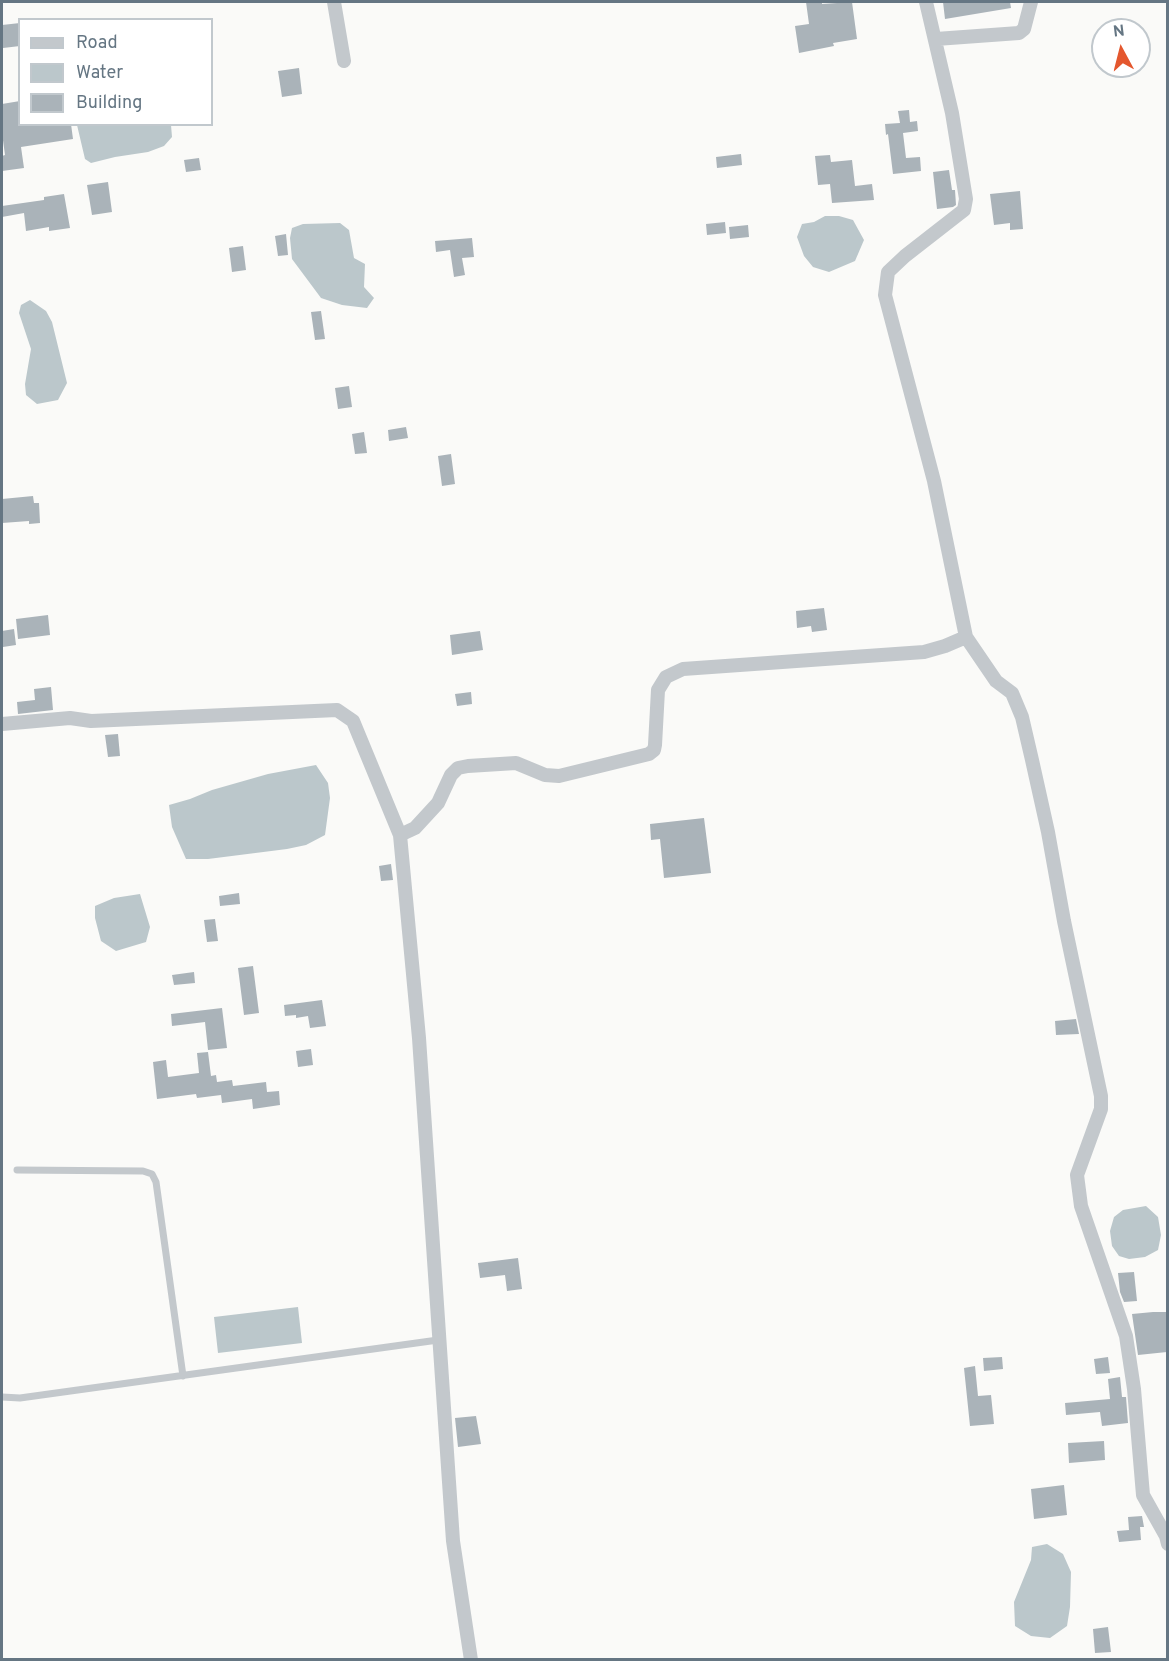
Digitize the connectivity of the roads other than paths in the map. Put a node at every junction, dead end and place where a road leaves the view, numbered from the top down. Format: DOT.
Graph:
graph roads {
  1 [pos="334,2"];
  2 [pos="926,2"];
  3 [pos="1031,2"];
  4 [pos="936,39"];
  5 [pos="344,61"];
  6 [pos="966,637"];
  7 [pos="2,724"];
  8 [pos="400,835"];
  9 [pos="17,1170"];
  10 [pos="438,1340"];
  11 [pos="183,1376"];
  12 [pos="2,1397"];
  13 [pos="1167,1544"];
  14 [pos="471,1659"];
  1 -- 5 [label="street"];
  2 -- 4 [label="street"];
  3 -- 4 [label="street"];
  4 -- 6 [label="street"];
  6 -- 8 [label="street"];
  6 -- 13 [label="street"];
  7 -- 8 [label="street"];
  8 -- 10 [label="street"];
  9 -- 11 [label="lane"];
  10 -- 11 [label="lane"];
  10 -- 14 [label="street"];
  11 -- 12 [label="lane"];
}
